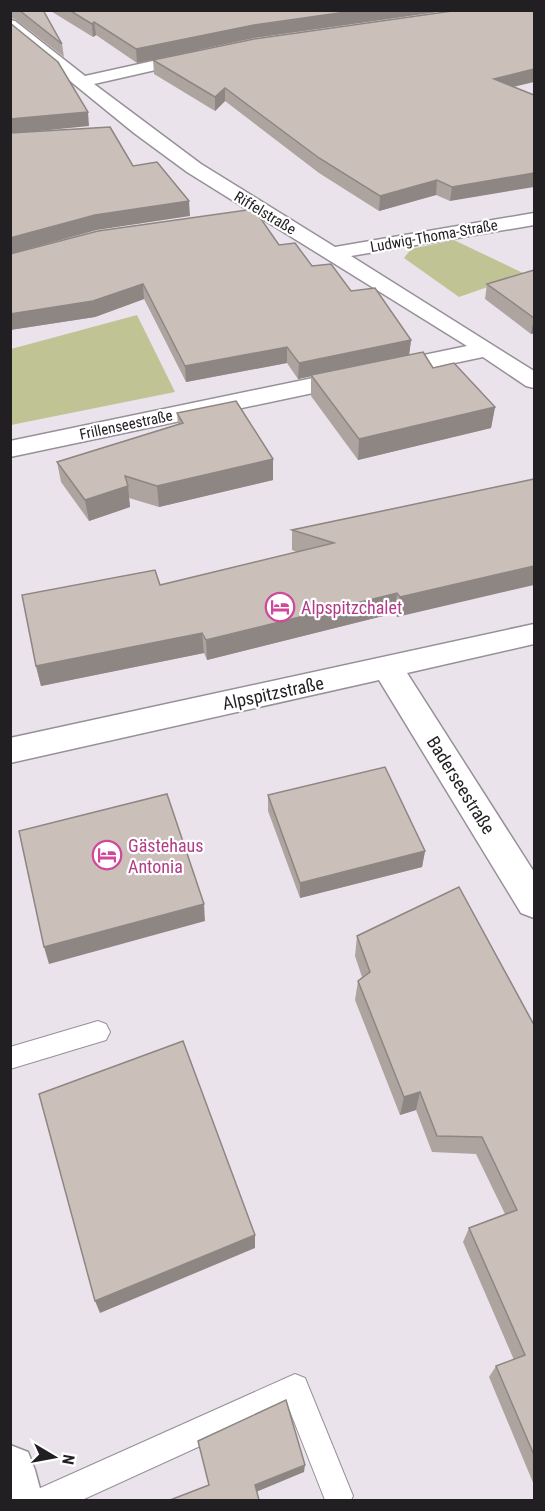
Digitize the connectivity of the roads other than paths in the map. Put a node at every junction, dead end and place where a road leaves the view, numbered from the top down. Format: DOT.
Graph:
graph roads {
  1 [pos="10,24"];
  2 [pos="40,48"];
  3 [pos="20,50"];
  4 [pos="211,53"];
  5 [pos="81,82"];
  6 [pos="140,129"];
  7 [pos="118,131"];
  8 [pos="266,214"];
  9 [pos="243,217"];
  10 [pos="534,219"];
  11 [pos="334,253"];
  12 [pos="487,349"];
  13 [pos="534,381"];
  14 [pos="10,449"];
  15 [pos="534,634"];
  16 [pos="388,668"];
  17 [pos="10,751"];
  18 [pos="534,902"];
  19 [pos="98,1032"];
  20 [pos="10,1058"];
  21 [pos="10,1470"];
  22 [pos="338,1496"];
  23 [pos="17,1500"];
  24 [pos="49,1500"];
  1 -- 2 [label="street, Riffelstraße"];
  2 -- 3 [label="street"];
  2 -- 5 [label="street, Riffelstraße"];
  4 -- 5 [label="street"];
  5 -- 6 [label="street, Riffelstraße"];
  6 -- 7 [label="street"];
  6 -- 8 [label="street, Riffelstraße"];
  8 -- 9 [label="street"];
  8 -- 11 [label="street, Riffelstraße"];
  10 -- 11 [label="street, Ludwig-Thoma-Straße"];
  11 -- 12 [label="street, Riffelstraße"];
  12 -- 13 [label="street, Riffelstraße"];
  12 -- 14 [label="street, Frillenseestraße"];
  15 -- 16 [label="street, Alpspitzstraße"];
  16 -- 17 [label="street, Alpspitzstraße"];
  16 -- 18 [label="street, Baderseestraße"];
  19 -- 20 [label="lane"];
  21 -- 23 [label="street"];
  22 -- 24 [label="lane"];
}
